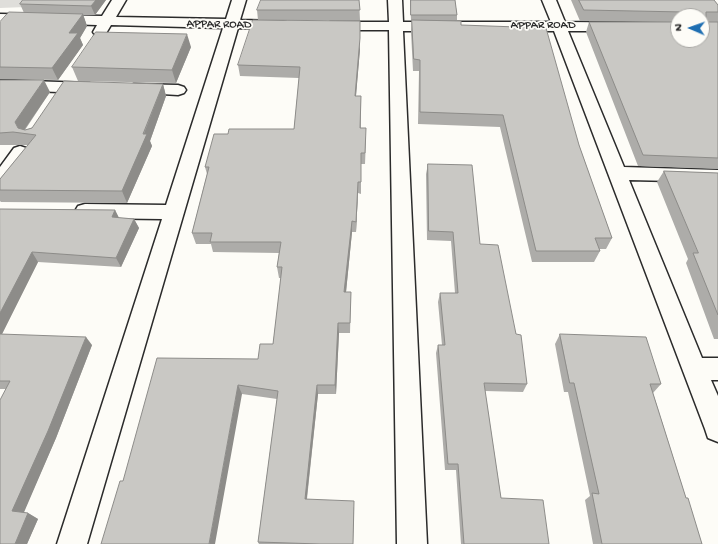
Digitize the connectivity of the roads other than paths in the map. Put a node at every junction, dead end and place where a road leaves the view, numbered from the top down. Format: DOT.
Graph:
graph roads {
  1 [pos="119,0"];
  2 [pos="239,0"];
  3 [pos="395,0"];
  4 [pos="549,0"];
  5 [pos="0,18"];
  6 [pos="107,22"];
  7 [pos="232,25"];
  8 [pos="294,26"];
  9 [pos="318,26"];
  10 [pos="396,26"];
  11 [pos="558,26"];
  12 [pos="670,27"];
  13 [pos="92,44"];
  14 [pos="0,85"];
  15 [pos="178,90"];
  16 [pos="20,152"];
  17 [pos="617,174"];
  18 [pos="718,176"];
  19 [pos="0,182"];
  20 [pos="63,211"];
  21 [pos="174,212"];
  22 [pos="694,369"];
  23 [pos="718,369"];
  24 [pos="718,429"];
  25 [pos="72,544"];
  26 [pos="412,544"];
  1 -- 6 [label="street"];
  2 -- 7 [label="street"];
  3 -- 10 [label="street"];
  4 -- 11 [label="street"];
  5 -- 6 [label="street, APPAR ROAD"];
  6 -- 7 [label="street, APPAR ROAD"];
  6 -- 13 [label="street"];
  7 -- 8 [label="street, APPAR ROAD"];
  7 -- 21 [label="street"];
  9 -- 10 [label="street, APPAR ROAD"];
  10 -- 11 [label="street, APPAR ROAD"];
  10 -- 26 [label="street"];
  11 -- 12 [label="street, APPAR ROAD"];
  11 -- 17 [label="street"];
  14 -- 15 [label="street"];
  16 -- 19 [label="street"];
  17 -- 18 [label="street"];
  17 -- 22 [label="street"];
  20 -- 21 [label="street"];
  21 -- 25 [label="street"];
  22 -- 23 [label="street"];
  22 -- 24 [label="street"];
}
